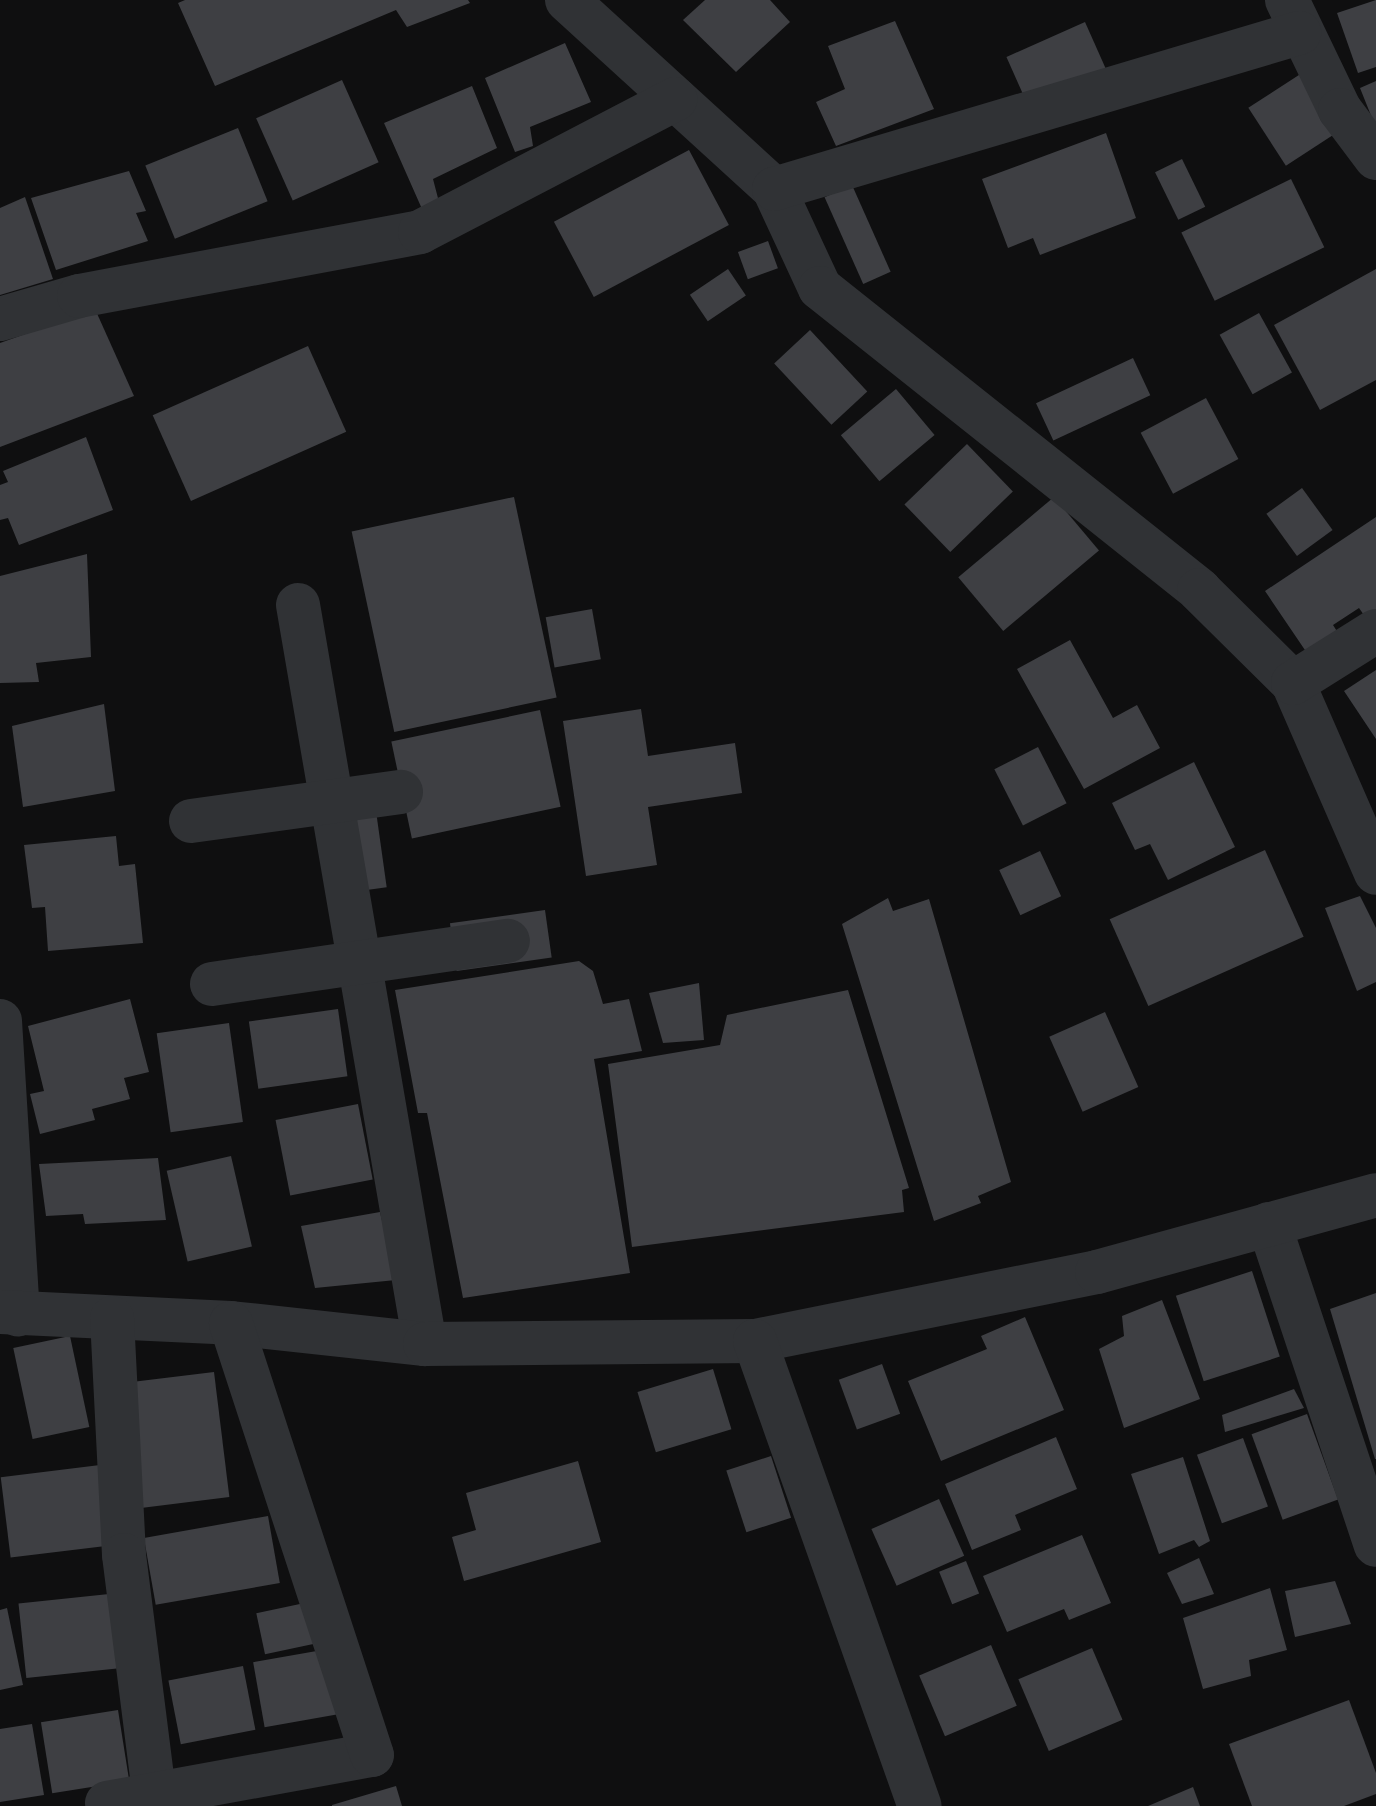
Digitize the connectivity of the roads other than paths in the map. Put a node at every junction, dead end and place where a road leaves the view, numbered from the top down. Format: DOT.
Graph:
graph roads {
  1 [pos="567,0"];
  2 [pos="1293,17"];
  3 [pos="675,99"];
  4 [pos="1376,158"];
  5 [pos="774,189"];
  6 [pos="0,319"];
  7 [pos="298,605"];
  8 [pos="1376,631"];
  9 [pos="1293,683"];
  10 [pos="401,792"];
  11 [pos="330,806"];
  12 [pos="191,821"];
  13 [pos="1376,873"];
  14 [pos="508,941"];
  15 [pos="356,968"];
  16 [pos="212,984"];
  17 [pos="0,1021"];
  18 [pos="1376,1195"];
  19 [pos="1269,1224"];
  20 [pos="9,1313"];
  21 [pos="112,1318"];
  22 [pos="231,1323"];
  23 [pos="755,1341"];
  24 [pos="425,1344"];
  25 [pos="1376,1545"];
  26 [pos="154,1793"];
  27 [pos="107,1803"];
  28 [pos="920,1806"];
  1 -- 3 [label="street"];
  2 -- 4 [label="street"];
  2 -- 5 [label="street"];
  3 -- 5 [label="street"];
  3 -- 6 [label="street"];
  5 -- 9 [label="street"];
  7 -- 11 [label="street"];
  8 -- 9 [label="street"];
  9 -- 13 [label="street"];
  10 -- 11 [label="street"];
  11 -- 12 [label="street"];
  11 -- 15 [label="street"];
  14 -- 15 [label="street"];
  15 -- 16 [label="street"];
  15 -- 24 [label="street"];
  17 -- 20 [label="street"];
  18 -- 19 [label="street"];
  19 -- 23 [label="street"];
  19 -- 25 [label="street"];
  20 -- 21 [label="street"];
  21 -- 22 [label="street"];
  21 -- 26 [label="street"];
  22 -- 24 [label="street"];
  22 -- 26 [label="street"];
  23 -- 24 [label="street"];
  23 -- 28 [label="street"];
  26 -- 27 [label="street"];
}
